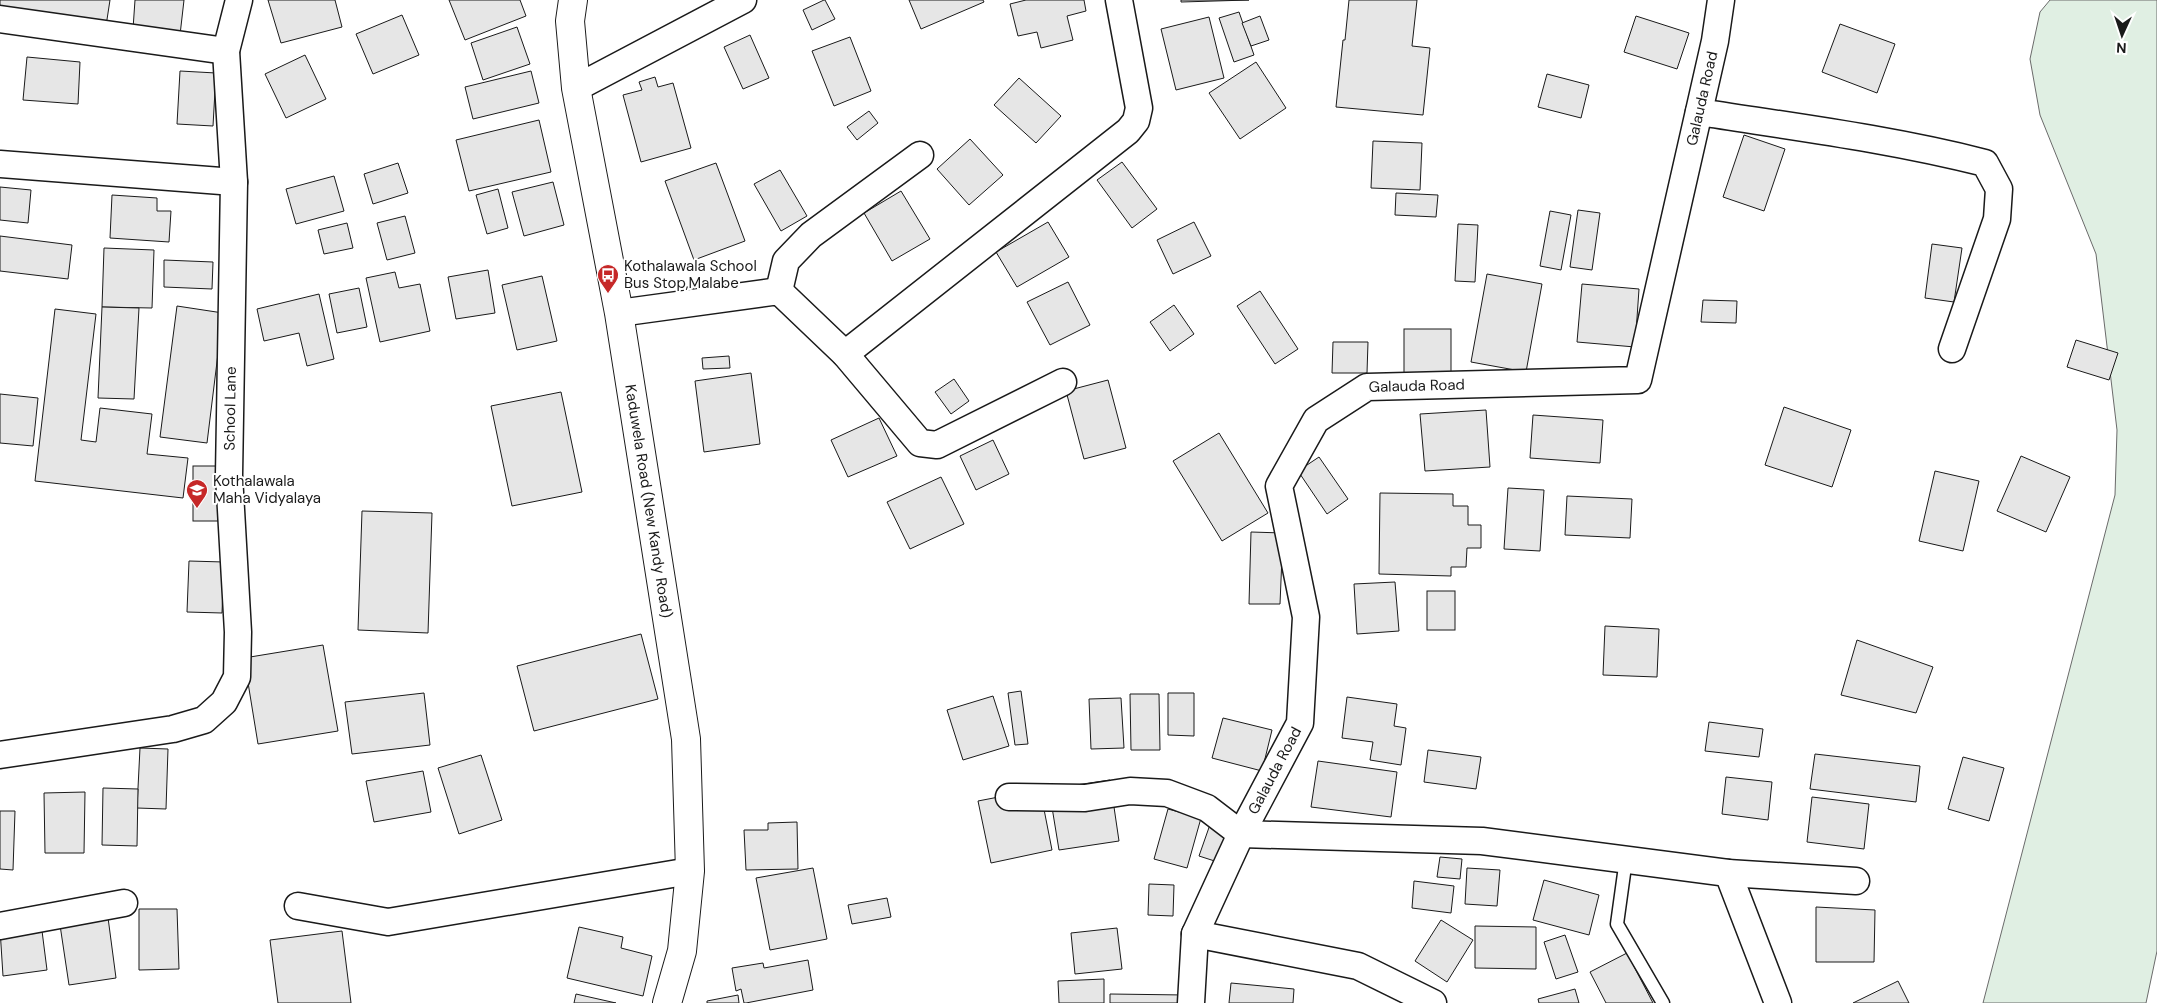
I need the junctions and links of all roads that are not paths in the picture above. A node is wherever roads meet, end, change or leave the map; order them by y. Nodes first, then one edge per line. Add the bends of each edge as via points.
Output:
1 (572, 0) edge
2 (743, 0) edge
3 (1119, 0) edge
4 (1721, 0) edge
5 (236, 1) edge
6 (0, 20) edge
7 (226, 52) junction
8 (576, 88) junction
9 (1699, 112) junction
10 (920, 155) dead end
11 (0, 164) edge
12 (234, 182) junction
13 (779, 291) junction
14 (619, 313) junction
15 (1952, 348) dead end
16 (845, 354) junction
17 (1063, 382) dead end
18 (0, 755) edge
19 (1009, 797) dead end
20 (1241, 834) junction
21 (1626, 859) junction
22 (690, 871) junction
23 (1728, 872) junction
24 (1856, 881) dead end
25 (124, 903) dead end
26 (298, 906) dead end
27 (0, 926) edge
28 (1195, 934) junction
29 (667, 1003) edge
30 (1191, 1003) edge
31 (1433, 1003) edge
32 (1663, 1003) edge
33 (1778, 1003) edge

1 - 8 main road, Kaduwela Road (New Kandy Road) via 570,20
2 - 8 street
3 - 16 street via 1139,108 1136,121
4 - 9 street, Galauda Road
5 - 7 street, School Lane
6 - 7 street
7 - 12 street, School Lane
8 - 14 main road, Kaduwela Road (New Kandy Road)
9 - 15 street via 1851,136 1984,163 1999,189 1997,219
9 - 20 street, Galauda Road via 1638,380 1367,387 1316,420 1279,486 1306,617 1300,723
10 - 13 street via 811,234 786,261
11 - 12 street
12 - 18 street, School Lane via 229,475 238,632 237,677 224,702 204,720 173,729
13 - 14 street
13 - 16 street
14 - 22 main road, Kaduwela Road (New Kandy Road) via 686,739
16 - 17 street via 920,443 937,445
19 - 20 street via 1086,798 1130,791 1167,793 1208,808
20 - 21 street via 1482,841
20 - 28 street, Galauda Road
21 - 23 street
21 - 32 lane via 1617,924
22 - 26 street via 388,922
22 - 29 main road, Kaduwela Road (New Kandy Road) via 682,951
23 - 24 street
23 - 33 street
25 - 27 street
28 - 30 street, Galauda Road
28 - 31 street via 1358,966

